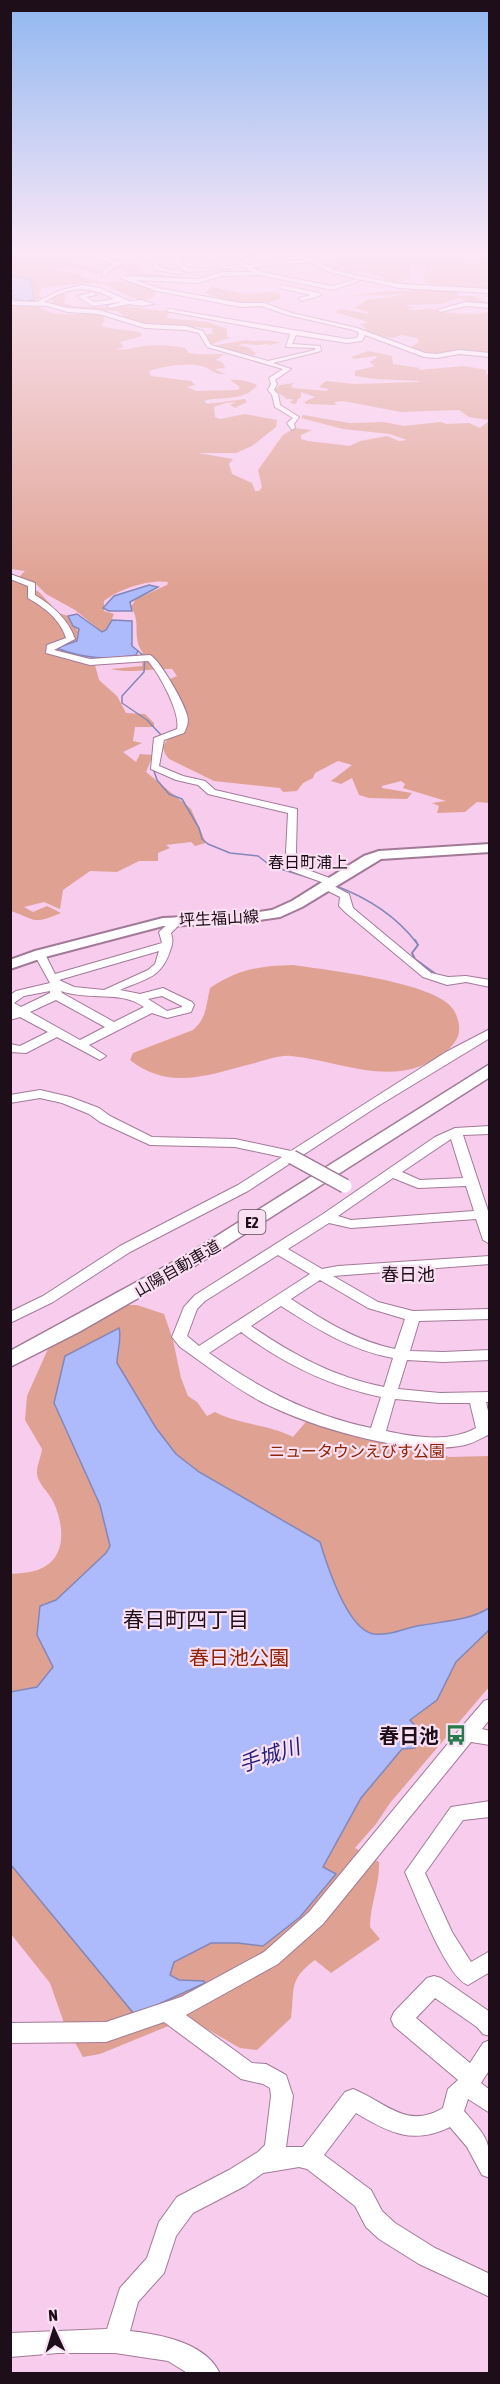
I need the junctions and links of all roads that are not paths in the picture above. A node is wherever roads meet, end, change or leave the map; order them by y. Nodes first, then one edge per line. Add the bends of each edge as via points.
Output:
1 (280, 366) edge
2 (292, 428) dead end
3 (10, 576) edge
4 (489, 848) edge
5 (328, 884) junction
6 (178, 920) junction
7 (167, 945) junction
8 (40, 954) junction
9 (10, 965) edge
10 (489, 984) edge
11 (56, 986) junction
12 (108, 994) junction
13 (136, 999) junction
14 (10, 1001) edge
15 (152, 1008) junction
16 (14, 1012) edge
17 (114, 1027) junction
18 (57, 1032) junction
19 (489, 1033) edge
20 (81, 1044) junction
21 (10, 1048) edge
22 (100, 1056) dead end
23 (486, 1065) edge
24 (10, 1100) edge
25 (489, 1130) edge
26 (455, 1132) junction
27 (292, 1157) junction
28 (393, 1173) junction
29 (470, 1182) junction
30 (359, 1194) junction
31 (481, 1215) junction
32 (328, 1217) junction
33 (489, 1240) edge
34 (278, 1249) junction
35 (489, 1260) edge
36 (320, 1274) junction
37 (282, 1300) junction
38 (489, 1314) edge
39 (413, 1316) junction
40 (10, 1318) edge
41 (242, 1326) junction
42 (10, 1347) edge
43 (199, 1353) junction
44 (402, 1354) junction
45 (489, 1355) edge
46 (10, 1360) edge
47 (389, 1394) junction
48 (483, 1398) edge
49 (377, 1434) junction
50 (489, 1706) edge
51 (466, 1734) junction
52 (489, 1738) edge
53 (489, 1809) edge
54 (489, 1960) edge
55 (166, 2012) junction
56 (489, 2027) edge
57 (10, 2033) edge
58 (489, 2050) edge
59 (469, 2082) junction
60 (489, 2103) edge
61 (453, 2114) junction
62 (308, 2158) junction
63 (265, 2161) junction
64 (489, 2167) edge
65 (489, 2286) edge
66 (115, 2341) junction
67 (10, 2345) edge
68 (208, 2373) edge

1 - 2 street via 288,369 271,379 271,390 277,406 296,417 290,423
3 - 5 street via 32,585 31,596 53,612 69,632 70,639 49,651 90,662 146,658 154,663 179,702 183,725 181,731 163,737 154,767 201,783 212,792 293,811 291,852 295,869
4 - 5 main road, 坪生福山線 via 379,855
5 - 6 main road, 坪生福山線 via 275,914
5 - 10 street via 342,894 349,910 427,975 447,981 466,979
6 - 7 street via 165,932
6 - 8 main road, 坪生福山線
7 - 11 street
7 - 12 street via 160,965 152,972
8 - 9 main road, 坪生福山線
8 - 11 street
11 - 12 street
11 - 14 street via 20,993
11 - 16 street
11 - 17 street
12 - 13 street via 127,993
13 - 15 street
13 - 15 street via 163,992 188,1005 175,1016
15 - 17 street
16 - 18 street
17 - 20 street
18 - 20 street
18 - 21 street via 22,1050
19 - 27 street via 372,1103
20 - 22 street
23 - 42 highway, 山陽自動車道 / E2 via 217,1231
23 - 46 highway, 山陽自動車道 / E2 via 228,1238
24 - 27 street via 40,1094 66,1100 150,1141 235,1143
25 - 26 street
26 - 28 street
26 - 29 street
27 - 30 street, bridge
27 - 40 street
28 - 29 street via 418,1185
28 - 30 street
29 - 31 street
30 - 32 street
31 - 32 street via 351,1224
31 - 33 street
32 - 34 street
34 - 36 street
34 - 43 street via 191,1307 179,1337
35 - 36 street
36 - 37 street
36 - 39 street via 373,1305
37 - 41 street
37 - 44 street via 330,1331 366,1347
38 - 39 street
39 - 44 street
41 - 43 street
41 - 47 street via 295,1362 336,1380
43 - 49 street via 265,1397 328,1422
44 - 45 street via 445,1358
44 - 47 street
47 - 48 street
47 - 49 street
48 - 49 street via 484,1430 464,1440 420,1440
50 - 51 street
51 - 52 street
51 - 55 street via 316,1918 271,1958 187,2005
53 - 54 street via 458,1813 415,1872 444,1938 468,1976
55 - 57 street via 106,2032
55 - 63 street via 248,2072 267,2074 279,2082 282,2096 275,2148
56 - 59 street via 484,2019 434,1985 401,2019
58 - 59 street
59 - 60 street
59 - 61 street via 456,2096
61 - 62 street via 432,2124 409,2126 386,2119 353,2099
61 - 64 street via 475,2140
62 - 63 street
62 - 65 street via 363,2198 374,2219 387,2231 427,2256
63 - 66 street via 191,2200 178,2213 166,2230 156,2265 128,2296
66 - 67 street
66 - 68 street via 168,2350 190,2358

